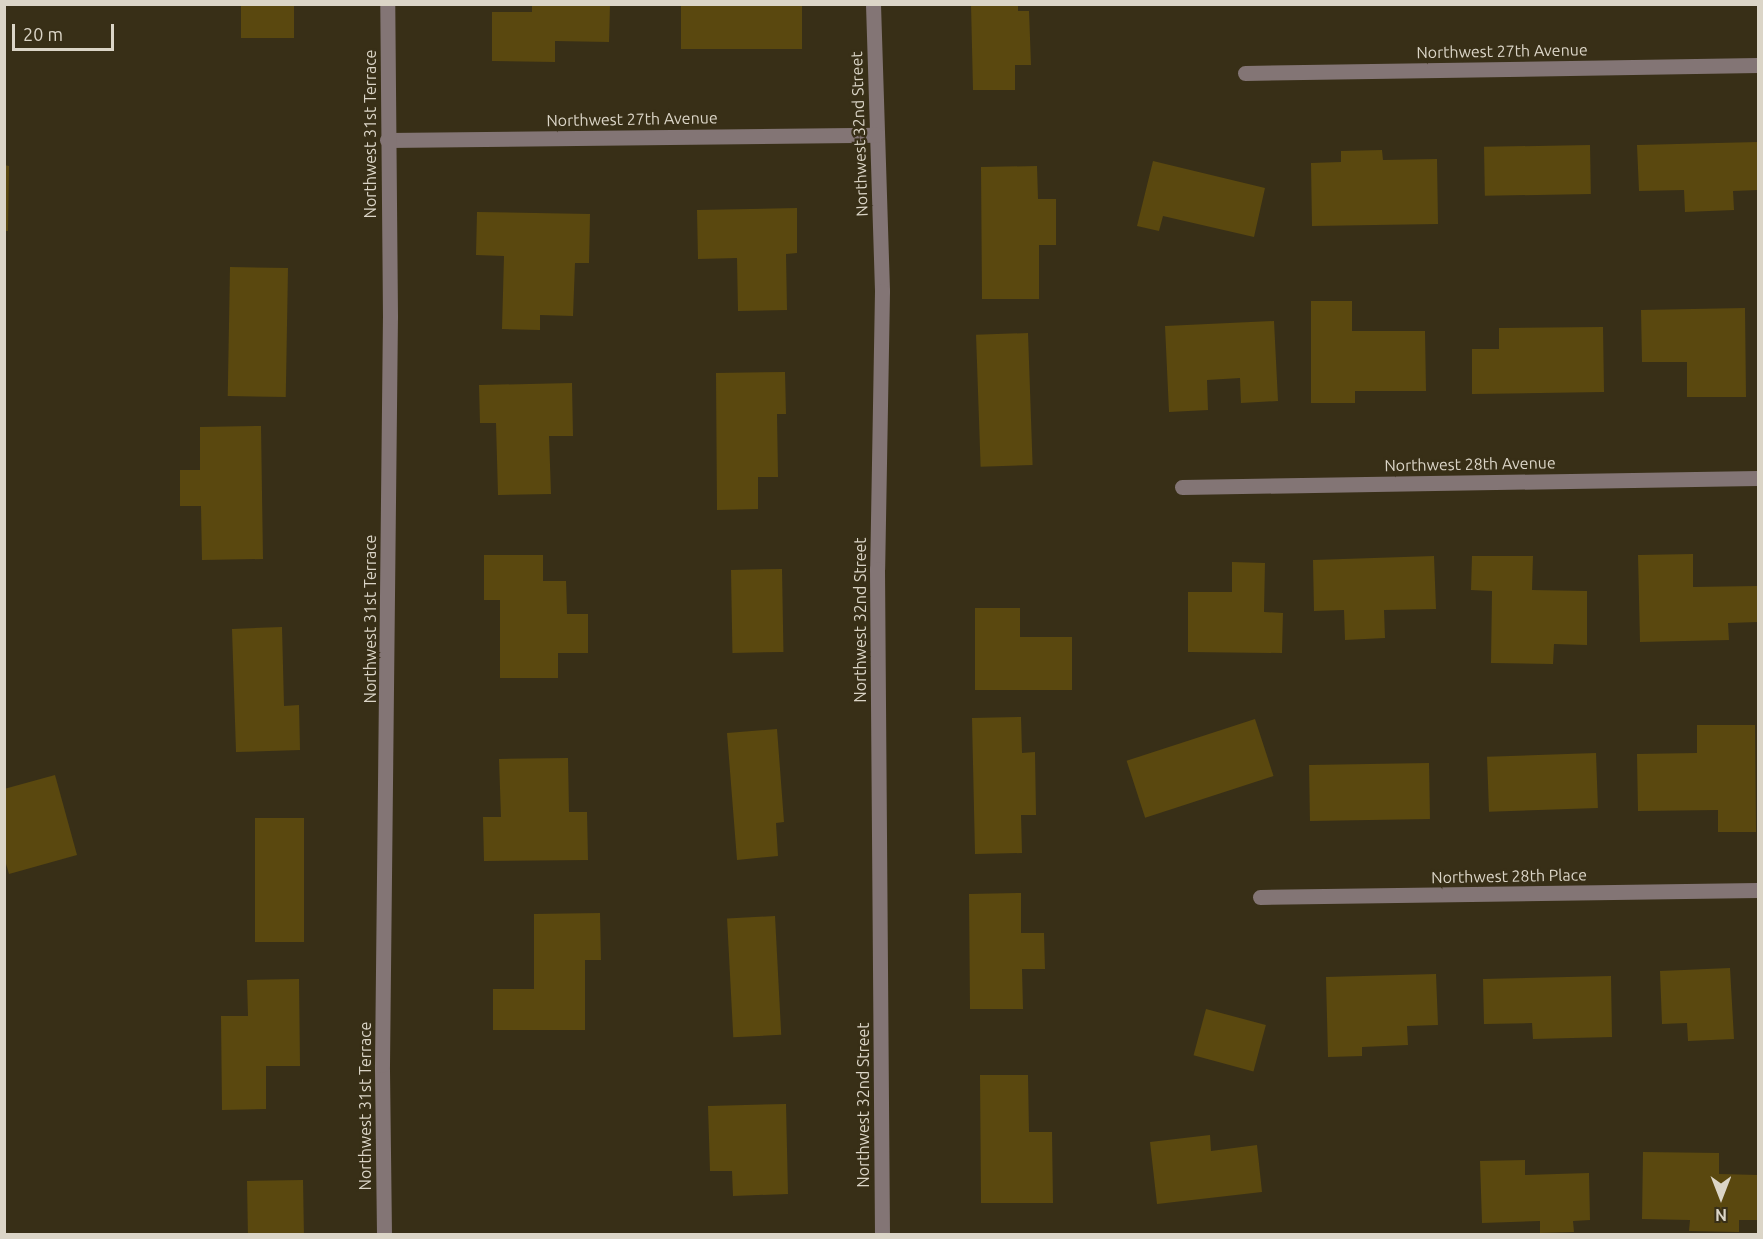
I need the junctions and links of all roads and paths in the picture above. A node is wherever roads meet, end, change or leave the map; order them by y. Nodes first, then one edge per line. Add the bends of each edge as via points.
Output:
1 (387, 4) edge
2 (873, 4) edge
3 (1758, 65) edge
4 (1245, 73) dead end
5 (877, 135) junction
6 (387, 140) junction
7 (1758, 477) edge
8 (1182, 487) dead end
9 (1758, 890) edge
10 (1260, 897) dead end
11 (384, 1234) edge
12 (882, 1234) edge

1 - 6 street, Northwest 31st Terrace
2 - 5 street, Northwest 32nd Street
3 - 4 street, Northwest 27th Avenue
5 - 6 street, Northwest 27th Avenue
5 - 12 street, Northwest 32nd Street via 882,291 877,569
6 - 11 street, Northwest 31st Terrace via 387,782 381,1065
7 - 8 street, Northwest 28th Avenue
9 - 10 street, Northwest 28th Place

